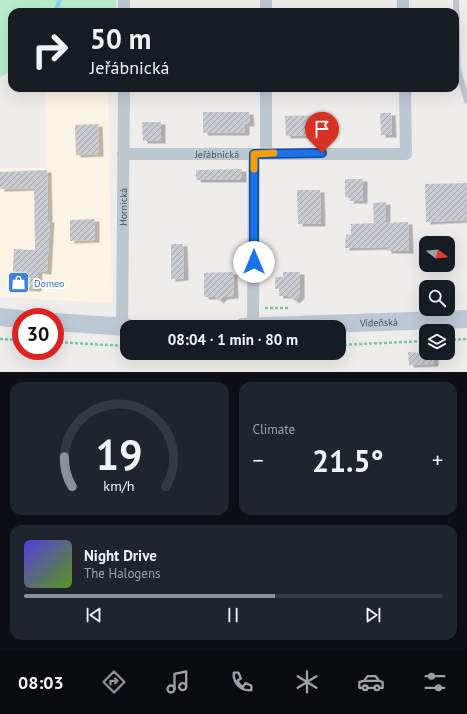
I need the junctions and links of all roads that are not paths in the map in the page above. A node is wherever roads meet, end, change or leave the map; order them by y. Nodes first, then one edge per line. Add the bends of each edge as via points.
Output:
1 (459, 73) edge
2 (124, 92) edge
3 (266, 92) edge
4 (405, 92) edge
5 (467, 101) edge
6 (124, 154) junction
7 (260, 154) junction
8 (0, 317) edge
9 (12, 318) edge
10 (467, 319) edge
11 (125, 320) edge
12 (253, 320) edge
13 (64, 323) edge
14 (346, 324) edge
15 (120, 327) edge

1 - 5 lane
2 - 6 street, Hornická
3 - 7 street
4 - 7 street, Jeřábnická via 406,154
6 - 7 street, Jeřábnická
6 - 11 street, Hornická
7 - 12 street
8 - 9 main road
10 - 14 main road, Vídeňská
13 - 15 main road

